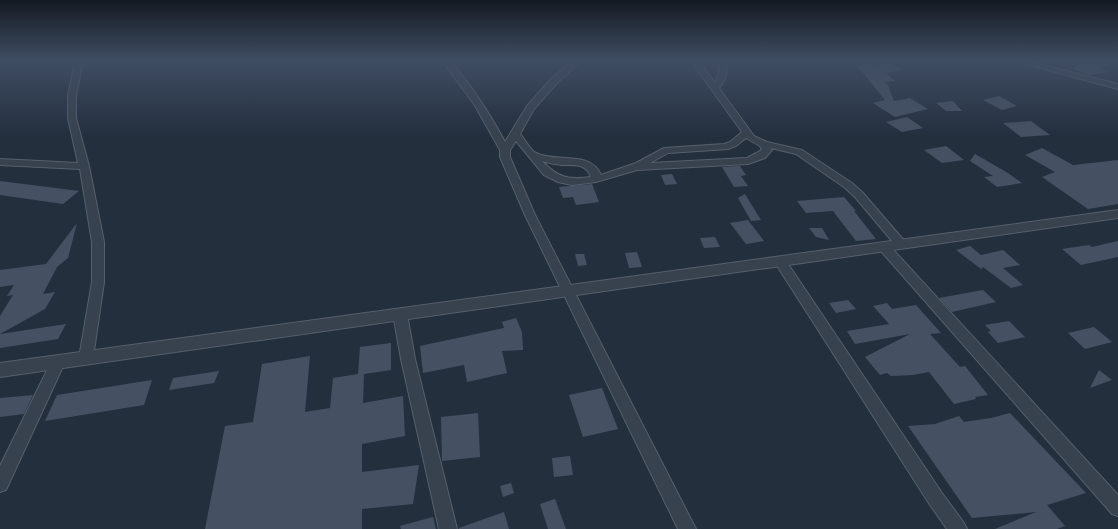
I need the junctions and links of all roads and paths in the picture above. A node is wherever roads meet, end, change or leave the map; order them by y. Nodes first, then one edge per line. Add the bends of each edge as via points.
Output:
1 (74, 86) edge
2 (465, 86) edge
3 (549, 86) edge
4 (715, 88) edge
5 (747, 132) junction
6 (515, 134) junction
7 (764, 144) junction
8 (505, 150) junction
9 (533, 155) junction
10 (0, 162) edge
11 (84, 166) junction
12 (633, 168) junction
13 (597, 178) junction
14 (1118, 214) edge
15 (901, 244) junction
16 (884, 247) junction
17 (780, 261) junction
18 (568, 291) junction
19 (400, 314) junction
20 (86, 358) junction
21 (58, 362) junction
22 (0, 370) edge
23 (0, 484) edge
24 (1118, 508) edge
25 (448, 529) edge
26 (687, 529) edge
27 (958, 529) edge

1 - 11 street via 72,118
2 - 8 street via 484,112
3 - 6 street via 530,108
4 - 5 street
5 - 7 street via 751,138
5 - 12 street via 733,144 725,147 666,150
6 - 8 street
6 - 9 street
7 - 12 street via 766,153 748,161
7 - 15 street via 799,152 848,185 860,195
8 - 18 street via 509,170
9 - 13 street via 552,161 584,162 595,171
9 - 13 street via 550,175 558,180 570,182
10 - 11 street
11 - 20 street via 98,242 98,282
12 - 13 street
14 - 15 street
15 - 16 street
16 - 17 street
16 - 24 street
17 - 18 street
17 - 27 street
18 - 19 street
18 - 26 street
19 - 20 street
19 - 25 street via 408,360
20 - 21 street
21 - 22 street
21 - 23 street

